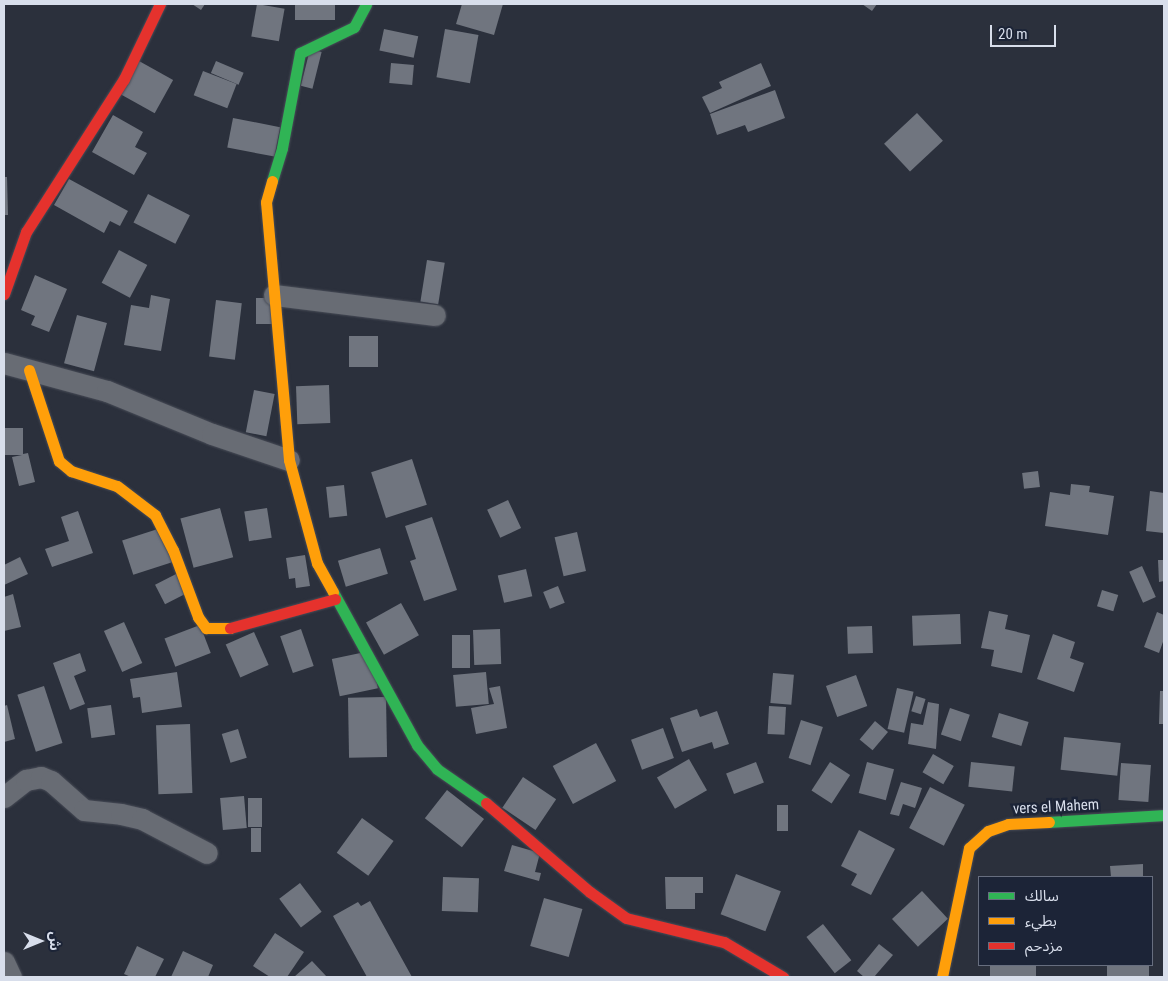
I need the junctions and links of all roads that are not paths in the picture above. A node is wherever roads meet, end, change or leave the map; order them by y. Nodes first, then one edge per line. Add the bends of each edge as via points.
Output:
1 (160, 4) edge
2 (366, 4) edge
3 (4, 294) edge
4 (274, 295) junction
5 (435, 315) dead end
6 (4, 363) edge
7 (29, 370) junction
8 (289, 460) junction
9 (335, 599) junction
10 (4, 797) edge
11 (1164, 815) edge
12 (207, 853) dead end
13 (4, 962) edge
14 (11, 977) edge
15 (783, 977) edge
16 (942, 977) edge

1 - 3 street via 124,79 26,232
2 - 4 street via 354,27 305,48 298,60 282,148 266,202
4 - 5 street
4 - 8 street
6 - 7 street
7 - 8 street via 107,391 212,434
7 - 9 street via 59,460 71,471 117,486 155,515 173,550 198,617 206,628 220,630 248,625
8 - 9 street via 317,564
9 - 15 street via 418,745 437,769 481,799 590,892 626,918 724,942
10 - 12 street via 26,780 41,777 51,781 84,810 142,820
11 - 16 street, vers el Mahem via 1008,824 988,831 969,848
13 - 14 street

